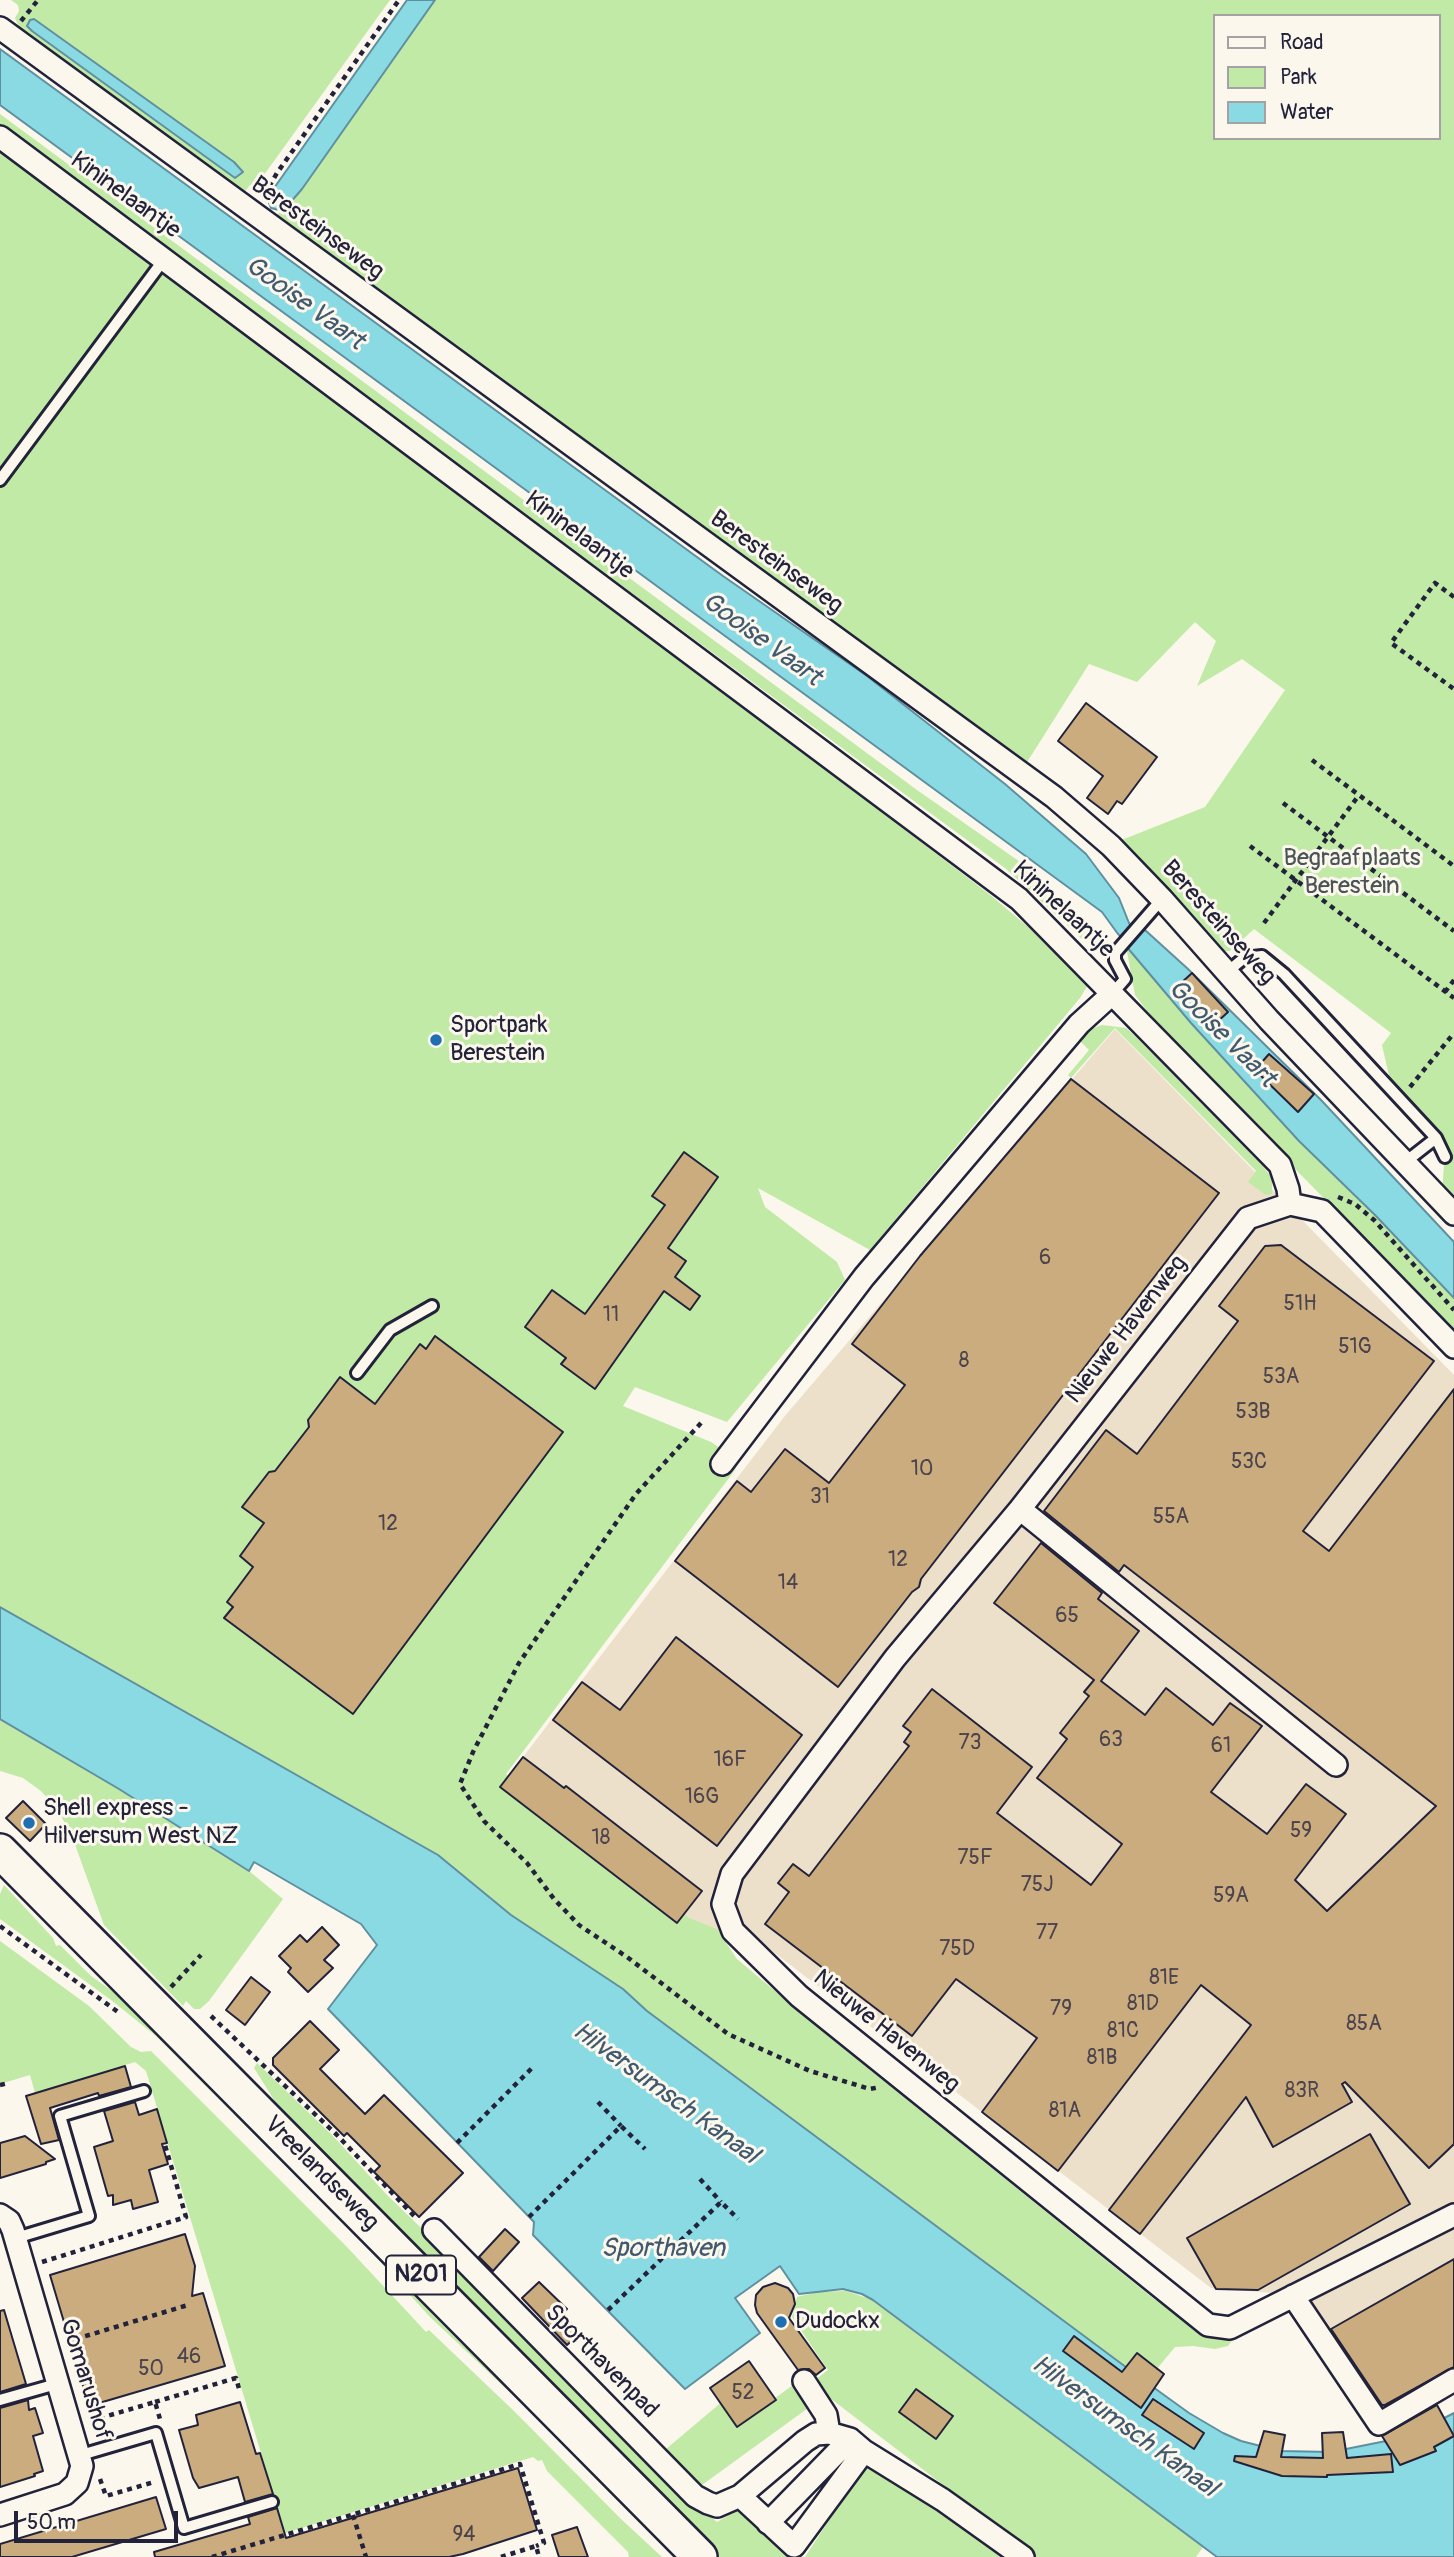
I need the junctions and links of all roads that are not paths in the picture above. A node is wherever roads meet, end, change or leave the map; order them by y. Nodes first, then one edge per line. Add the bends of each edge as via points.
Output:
1 (0, 28) edge
2 (0, 137) edge
3 (165, 258) junction
4 (0, 480) edge
5 (1162, 899) junction
6 (1226, 973) junction
7 (1112, 994) junction
8 (1436, 1138) junction
9 (1445, 1157) dead end
10 (1405, 1164) junction
11 (1290, 1204) junction
12 (1454, 1214) edge
13 (432, 1306) dead end
14 (1454, 1347) edge
15 (357, 1373) dead end
16 (722, 1464) dead end
17 (1020, 1509) junction
18 (1336, 1765) dead end
19 (0, 1851) edge
20 (144, 2091) dead end
21 (0, 2215) edge
22 (1454, 2215) edge
23 (434, 2230) road end
24 (16, 2238) junction
25 (1293, 2296) junction
26 (804, 2381) dead end
27 (1454, 2381) edge
28 (60, 2384) junction
29 (0, 2400) edge
30 (829, 2433) junction
31 (857, 2445) junction
32 (81, 2455) junction
33 (740, 2496) junction
34 (272, 2502) dead end
35 (0, 2515) edge
36 (768, 2523) junction
37 (700, 2557) edge
38 (1023, 2557) edge

1 - 5 street, Beresteinseweg via 1054,797 1111,846
2 - 3 street, Kininelaantje
3 - 4 lane
3 - 7 street, Kininelaantje via 1019,899
5 - 6 street, Beresteinseweg
5 - 7 lane, Kininelaantje via 1117,949 1115,960 1125,979
6 - 8 lane via 1244,958 1262,956
6 - 10 street, Beresteinseweg
7 - 11 street via 1280,1165
7 - 16 street, Kininelaantje via 1079,1024 864,1277
8 - 9 lane
8 - 10 lane
10 - 12 street, Beresteinseweg
11 - 14 street via 1322,1211
11 - 17 street, Nieuwe Havenweg via 1248,1218
13 - 15 lane via 390,1330
17 - 18 street
17 - 25 street, Nieuwe Havenweg via 895,1658 748,1852 732,1874 723,1904 733,1931 799,1996 1208,2325 1230,2328
19 - 37 main road, Vreelandseweg / N201
20 - 24 lane via 60,2116 89,2216
21 - 24 street, Gomarushof
22 - 25 street, Nieuwe Havenweg
23 - 33 street, Sporthavenpad via 695,2496 717,2506
24 - 28 street, Gomarushof
25 - 27 street via 1379,2424
26 - 30 street via 827,2415
28 - 29 lane
28 - 32 street, Gomarushof
30 - 31 street
30 - 33 street, Sporthavenpad via 806,2441
31 - 36 street
31 - 36 street via 794,2546
31 - 38 street
32 - 34 lane via 156,2433 184,2528
32 - 35 street, Gomarushof via 80,2477 70,2491
33 - 36 street

